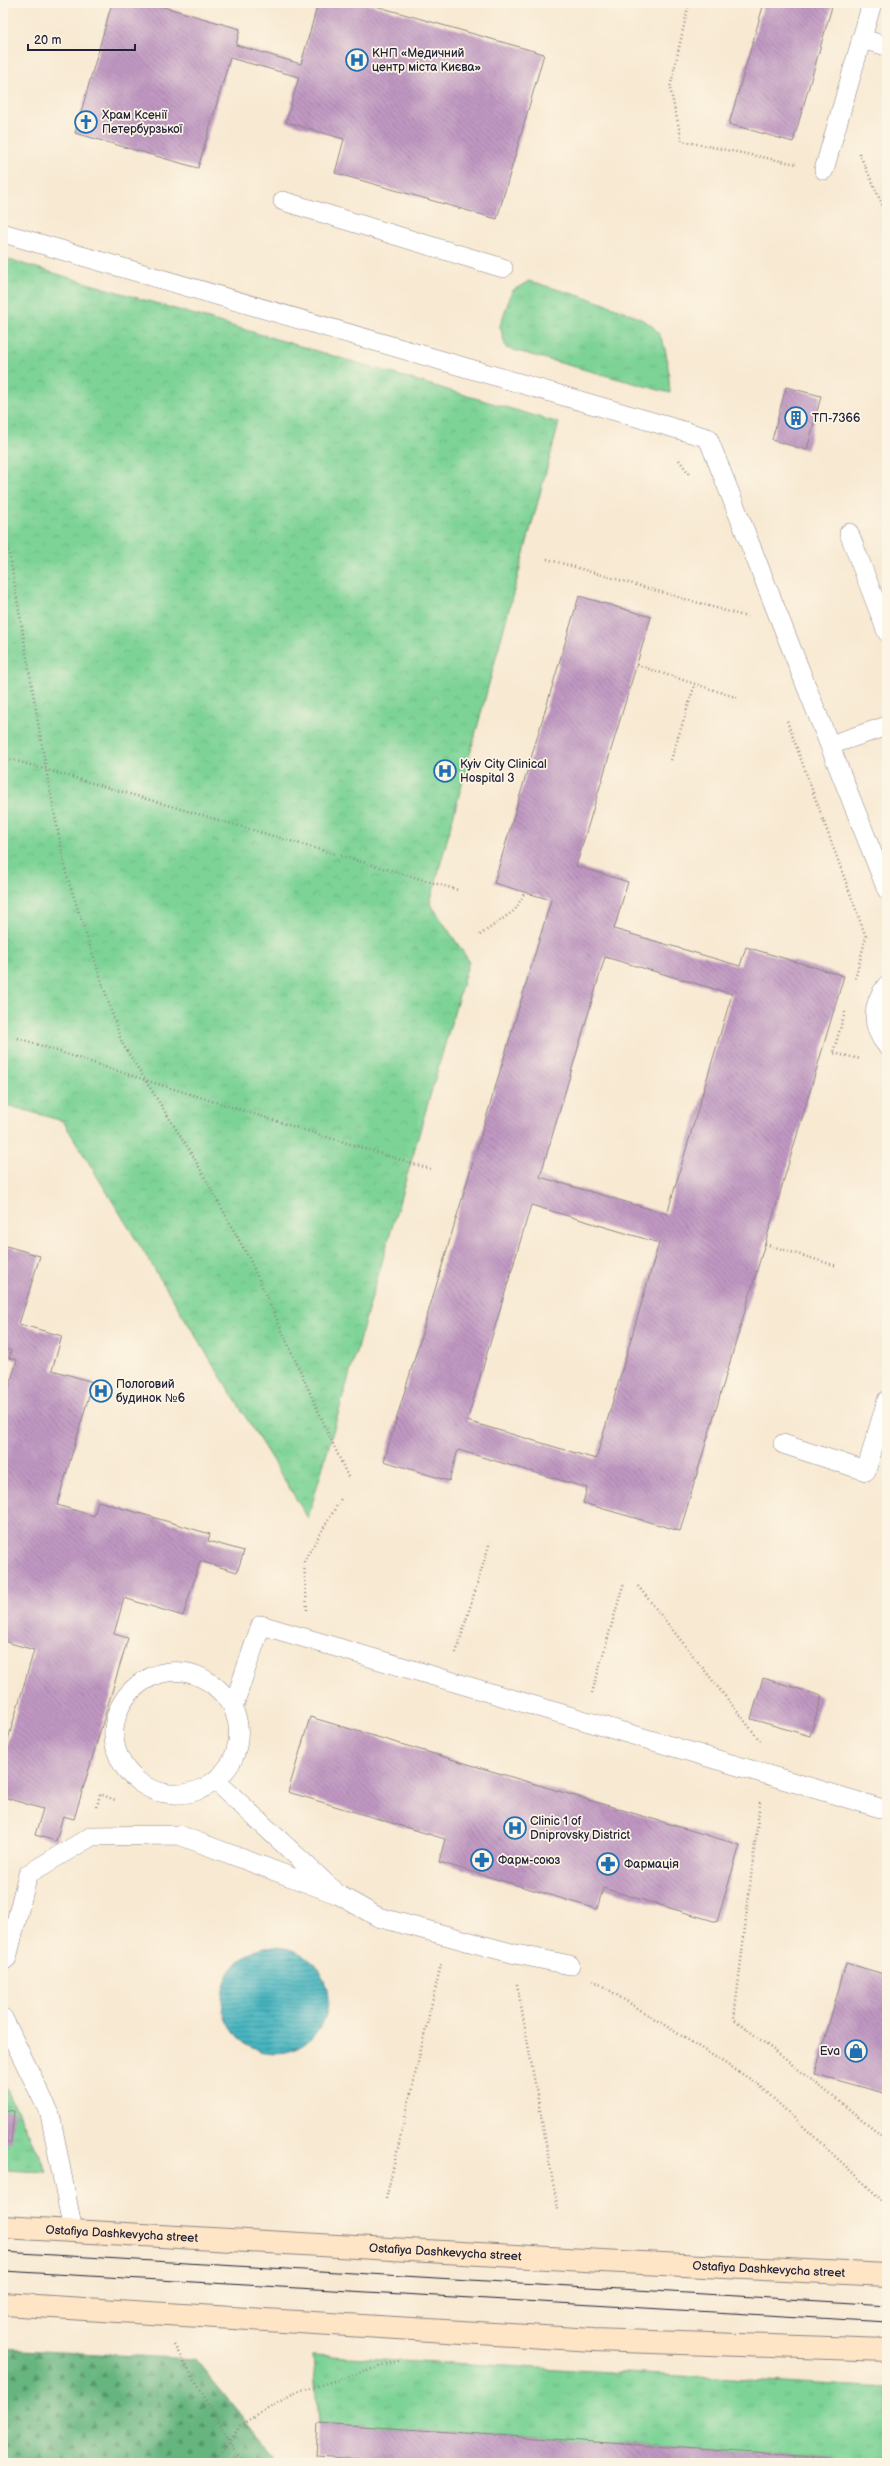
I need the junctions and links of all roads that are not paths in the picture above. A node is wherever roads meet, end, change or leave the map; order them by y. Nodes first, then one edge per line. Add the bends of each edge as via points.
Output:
1 (872, 3) edge
2 (861, 39) junction
3 (887, 46) edge
4 (824, 170) road end
5 (283, 201) dead end
6 (3, 233) edge
7 (503, 268) dead end
8 (849, 533) dead end
9 (887, 632) edge
10 (887, 726) edge
11 (830, 745) junction
12 (887, 890) edge
13 (887, 985) edge
14 (887, 1046) edge
15 (887, 1400) edge
16 (783, 1444) dead end
17 (234, 1708) junction
18 (216, 1782) junction
19 (887, 1810) edge
20 (339, 1895) junction
21 (3, 1961) edge
22 (570, 1965) road end
23 (3, 2018) edge
24 (3, 2227) edge
25 (73, 2231) junction
26 (887, 2274) edge
27 (3, 2304) edge
28 (887, 2350) edge

1 - 2 lane
2 - 3 lane
2 - 4 lane
5 - 7 lane
6 - 11 lane via 708,438
8 - 9 lane
10 - 11 lane
11 - 12 lane
13 - 14 lane via 879,996 874,1010 878,1034
15 - 16 lane via 866,1471
17 - 18 lane via 238,1725 238,1746 228,1768
17 - 18 lane via 223,1692 206,1678 185,1671 172,1671 159,1673 142,1682 126,1697 117,1714 114,1731 119,1758 140,1784 155,1792 176,1796 192,1794
17 - 19 lane via 260,1625
18 - 20 lane
20 - 21 lane via 179,1835 92,1836 28,1874 7,1958
20 - 22 lane via 378,1917 511,1953
23 - 25 lane via 50,2114
24 - 25 street, Ostafiya Dashkevycha street
25 - 26 street, Ostafiya Dashkevycha street via 602,2261
27 - 28 street via 592,2340

